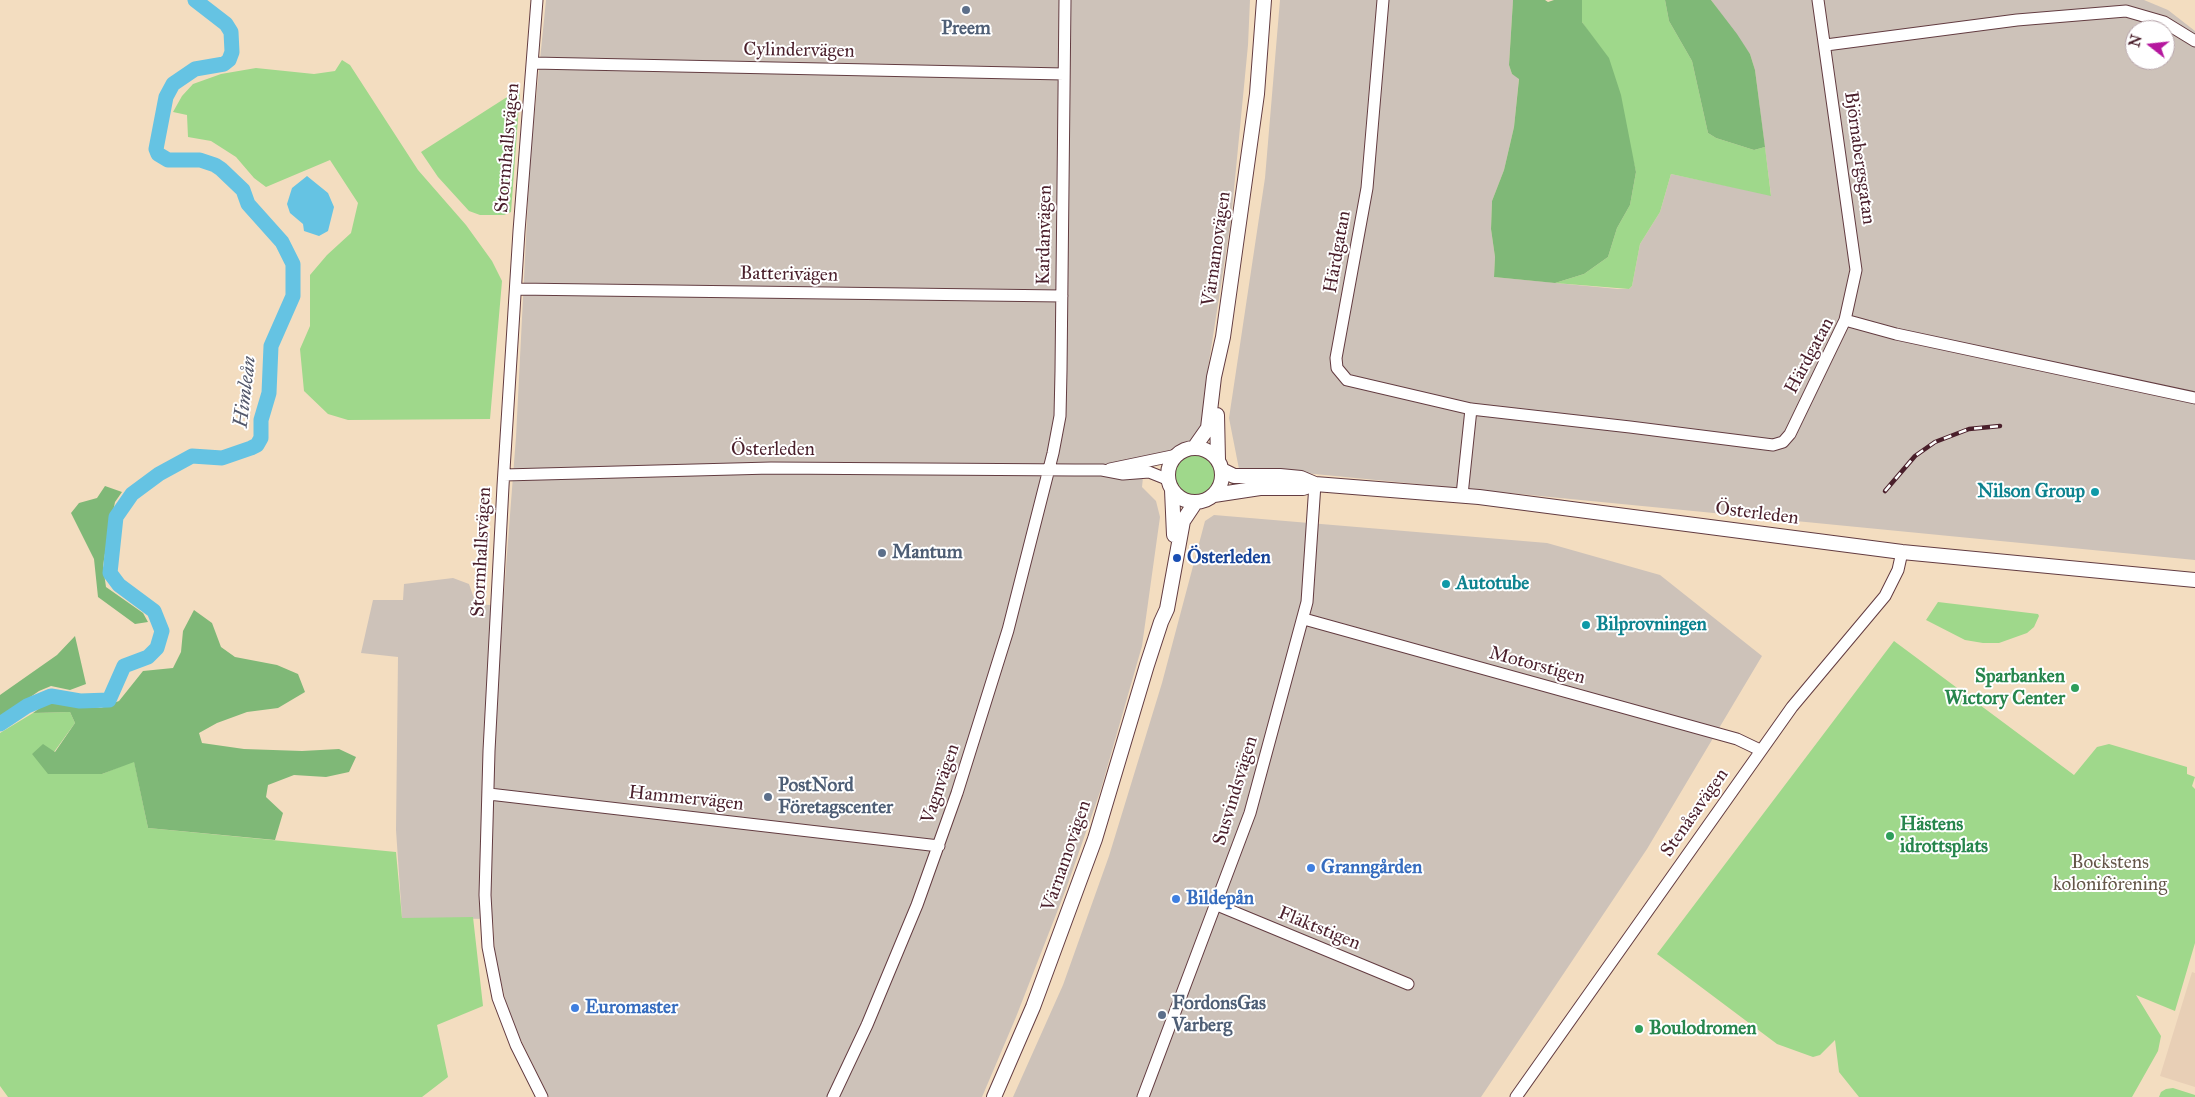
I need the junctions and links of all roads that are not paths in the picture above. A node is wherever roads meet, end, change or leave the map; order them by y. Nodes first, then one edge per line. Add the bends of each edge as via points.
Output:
1 (537, 0) edge
2 (1065, 0) edge
3 (1257, 0) edge
4 (1264, 0) edge
5 (1383, 0) edge
6 (1818, 0) edge
7 (2101, 6) edge
8 (2195, 41) edge
9 (1826, 45) junction
10 (533, 63) junction
11 (1064, 74) junction
12 (1247, 167) junction
13 (516, 289) junction
14 (1062, 296) junction
15 (1845, 320) junction
16 (1224, 337) junction
17 (2195, 398) edge
18 (1471, 409) junction
19 (1194, 448) junction
20 (1177, 455) junction
21 (1220, 465) junction
22 (1048, 470) junction
23 (1102, 470) junction
24 (504, 475) junction
25 (1315, 484) junction
26 (1170, 485) junction
27 (1214, 495) junction
28 (1462, 495) junction
29 (1195, 503) junction
30 (1902, 552) junction
31 (2195, 580) edge
32 (1304, 619) junction
33 (1161, 622) junction
34 (1760, 750) junction
35 (489, 794) junction
36 (939, 846) junction
37 (1217, 905) junction
38 (1408, 984) dead end
39 (542, 1097) edge
40 (833, 1097) edge
41 (994, 1097) edge
42 (1143, 1097) edge
43 (1516, 1097) edge

1 - 10 street, Stormhallsvägen
2 - 11 street, Kardanvägen
3 - 12 main road, Värnamovägen
4 - 12 main road, Värnamovägen via 1257,94
5 - 18 street, Härdgatan via 1367,188 1336,358 1337,368 1347,380
6 - 9 street, Björnabergsgatan
7 - 8 street via 2150,17
7 - 9 street
9 - 15 street, Björnabergsgatan via 1856,270
10 - 11 street, Cylindervägen
10 - 13 street, Stormhallsvägen
11 - 14 street, Kardanvägen
12 - 16 main road, Värnamovägen
13 - 14 street, Batterivägen
13 - 24 street, Stormhallsvägen
14 - 22 street, Kardanvägen via 1060,416
15 - 17 street, Härdgatan via 1896,334
15 - 18 street, Härdgatan via 1790,434 1779,444 1760,445
16 - 19 main road, Värnamovägen via 1214,377 1208,428
16 - 21 main road, Värnamovägen via 1217,417
18 - 28 street
19 - 20 main road
19 - 21 main road via 1207,451
20 - 23 street, Österleden
20 - 26 main road, Värnamovägen via 1170,467
21 - 25 main road, Österleden via 1234,476 1301,478
21 - 27 main road, Värnamovägen via 1221,484
22 - 23 street, Österleden
22 - 24 street, Österleden via 771,468
22 - 36 street, Vagnvägen via 1008,630
23 - 26 street, Österleden via 1122,474 1148,472
24 - 35 street, Stormhallsvägen
25 - 27 main road, Österleden via 1303,488 1260,488
25 - 28 main road, Österleden
25 - 32 street, Susvindsvägen
26 - 29 main road via 1182,499
26 - 33 main road, Värnamovägen via 1174,508 1172,552
27 - 29 main road
28 - 30 main road, Österleden
29 - 33 main road, Värnamovägen via 1183,521 1167,609
30 - 31 main road, Österleden
30 - 34 street, Stenåsavägen via 1898,570 1885,596
32 - 34 street, Motorstigen via 1736,739
32 - 37 street, Susvindsvägen via 1250,813
33 - 41 main road, Värnamovägen via 1095,840 1033,1007
34 - 43 street, Stenåsavägen
35 - 36 street, Hammervägen
35 - 39 street, Stormhallsvägen via 485,895 489,956 502,1011
36 - 40 street, Vagnvägen via 867,1024
37 - 38 street, Fläktstigen
37 - 42 street, Susvindsvägen

